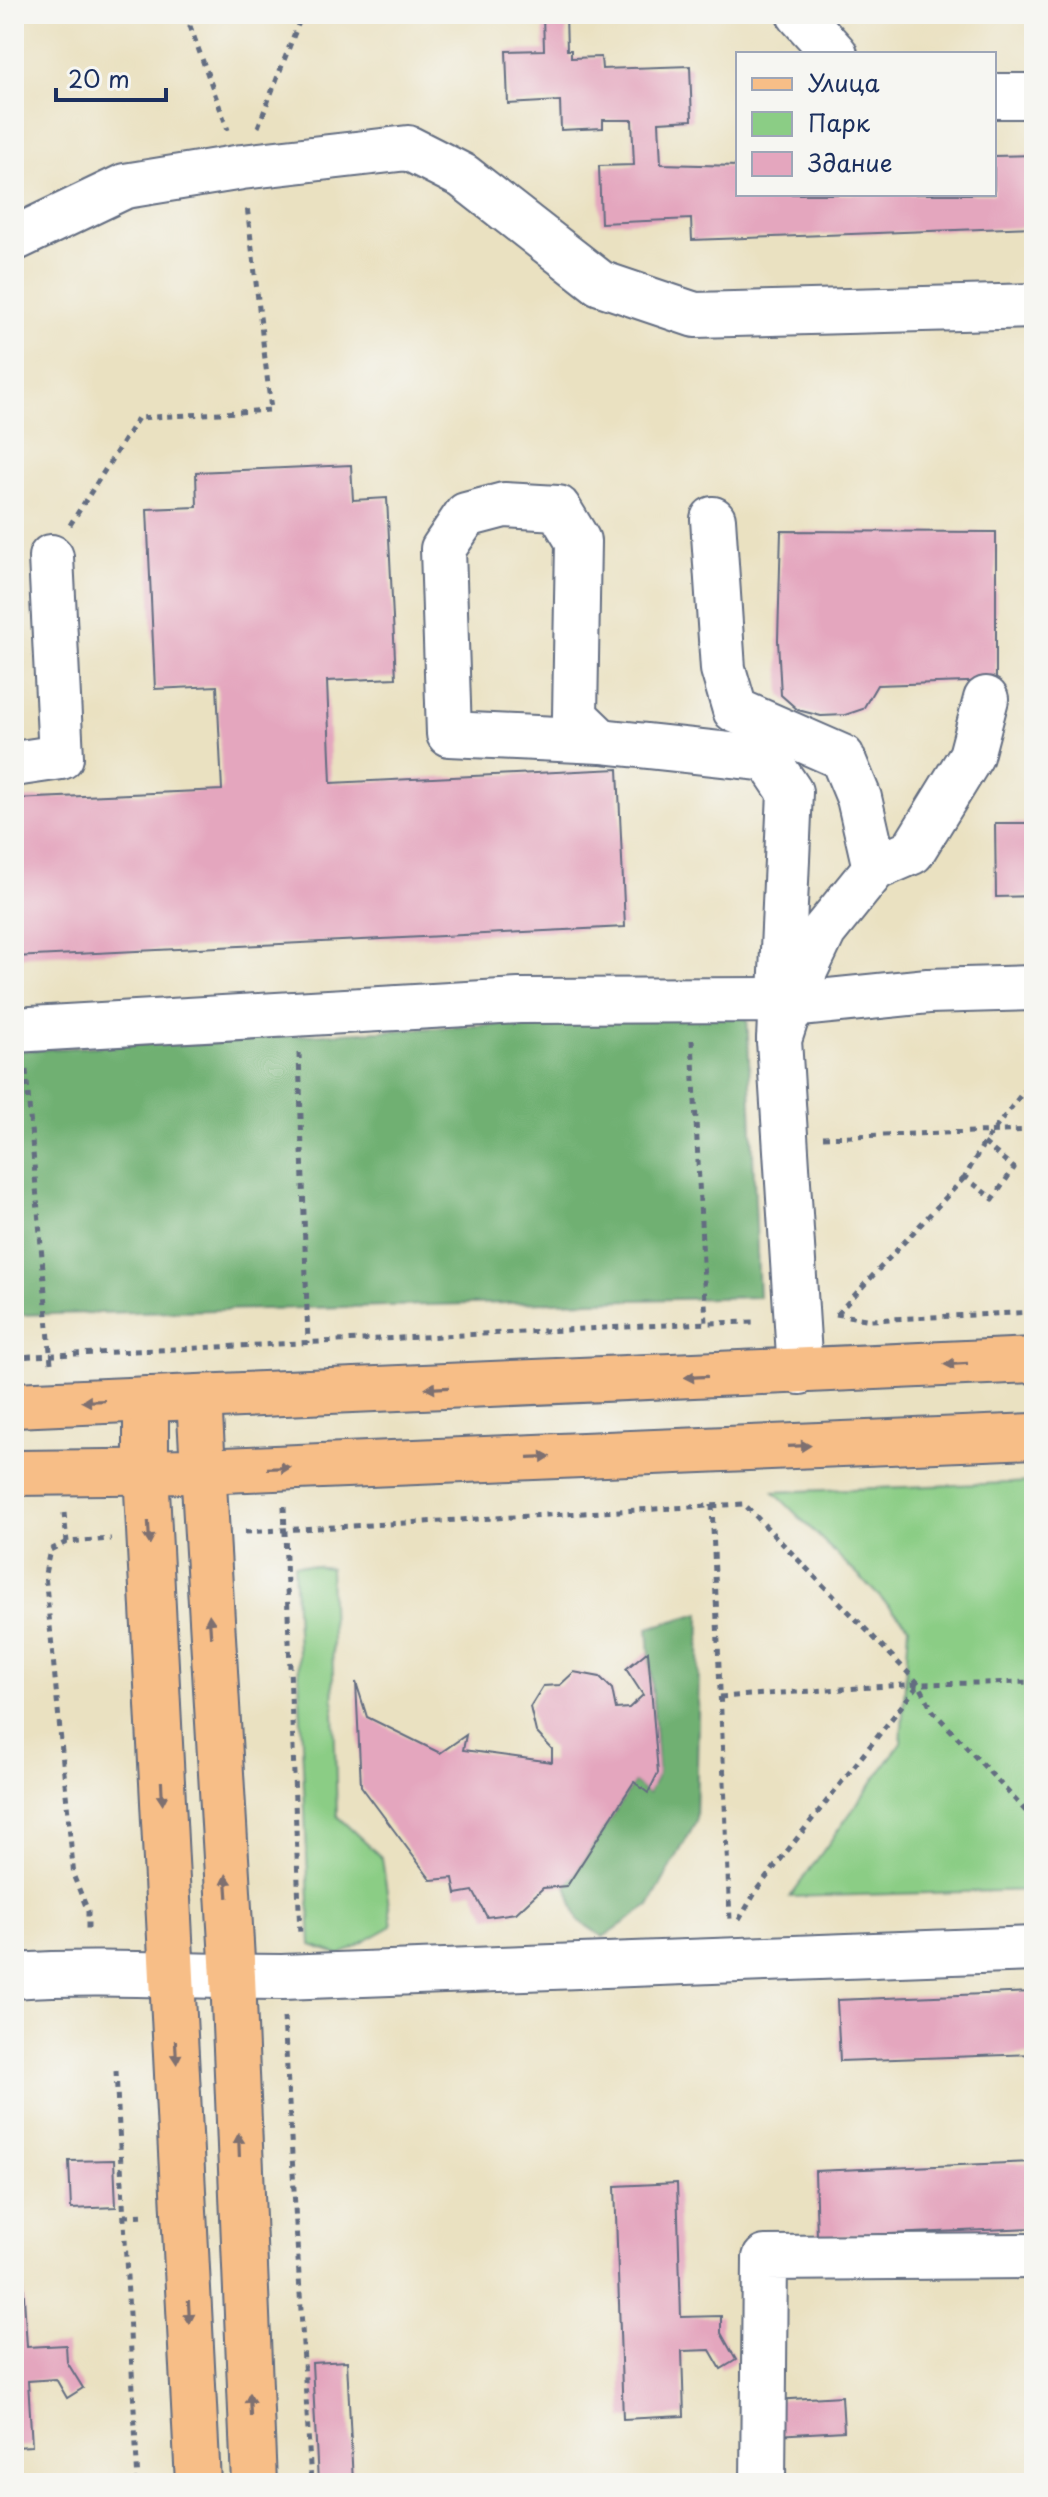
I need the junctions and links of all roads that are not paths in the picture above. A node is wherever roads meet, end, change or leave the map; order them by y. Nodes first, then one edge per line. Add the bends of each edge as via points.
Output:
1 (799, 14) edge
2 (833, 52) edge
3 (996, 96) edge
4 (1034, 96) edge
5 (14, 239) edge
6 (1034, 306) edge
7 (713, 519) dead end
8 (51, 557) road end
9 (986, 699) dead end
10 (601, 741) junction
11 (14, 764) edge
12 (875, 868) junction
13 (1034, 988) edge
14 (783, 1015) junction
15 (14, 1030) edge
16 (1034, 1360) edge
17 (800, 1372) junction
18 (146, 1399) junction
19 (199, 1399) junction
20 (14, 1405) edge
21 (1034, 1436) edge
22 (146, 1471) junction
23 (201, 1471) junction
24 (14, 1473) edge
25 (1034, 1949) edge
26 (14, 1976) edge
27 (172, 1977) junction
28 (233, 1977) junction
29 (1034, 2256) edge
30 (198, 2483) edge
31 (254, 2483) edge
32 (763, 2483) edge

1 - 2 street
3 - 4 street
5 - 6 street via 125,186 408,148 463,176 600,283 695,315
7 - 12 street via 723,669 735,710 842,757 859,798
8 - 11 street via 61,757
9 - 12 street via 971,756 912,852
10 - 10 street via 449,734 443,549 466,515 504,505 558,508 578,541 575,716
10 - 14 street via 768,759 790,792
12 - 14 street via 824,931
13 - 14 street via 928,991
14 - 15 street via 690,1000 519,1001
14 - 17 street via 821,1313
16 -> 17 main road
17 -> 19 main road
18 - 19 main road
18 -> 20 main road
18 - 22 main road
19 - 23 main road
23 -> 21 main road
22 - 23 main road
22 - 24 main road
22 -> 27 main road
28 -> 23 main road
25 - 28 street via 731,1947
26 - 27 street via 87,1971
27 - 28 street
27 -> 30 main road
31 -> 28 main road
29 - 32 street via 765,2258

